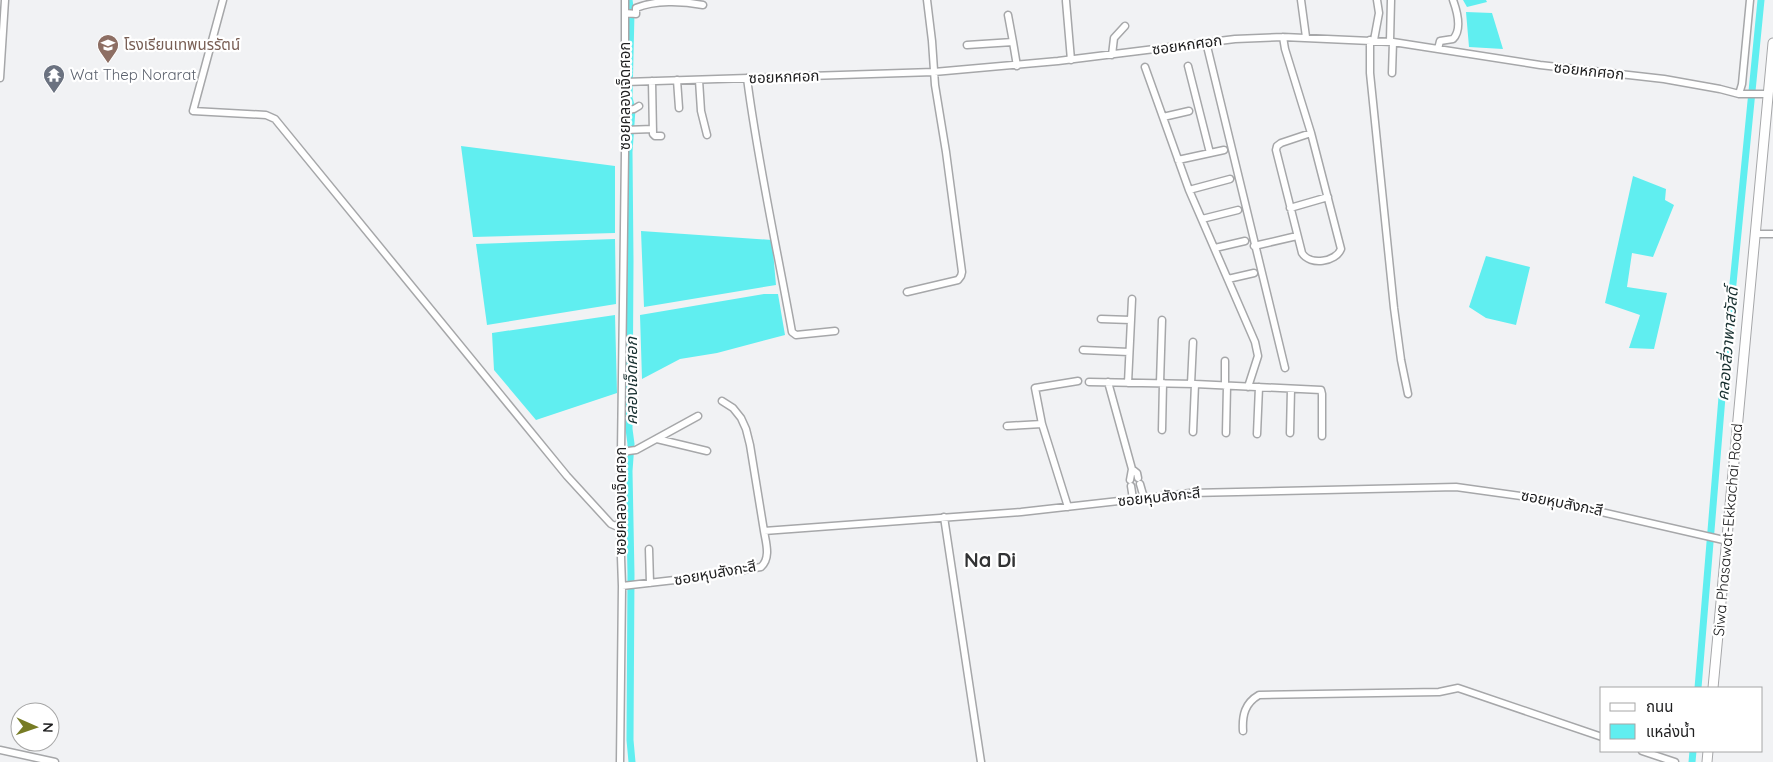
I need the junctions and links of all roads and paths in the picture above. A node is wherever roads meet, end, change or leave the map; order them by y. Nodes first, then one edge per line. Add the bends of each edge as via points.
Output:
1 (5, 0) edge
2 (223, 0) edge
3 (625, 0) edge
4 (672, 0) edge
5 (927, 0) edge
6 (1301, 0) edge
7 (1377, 0) edge
8 (1391, 0) edge
9 (1453, 0) edge
10 (1750, 0) edge
11 (1066, 1) dead end
12 (703, 4) dead end
13 (629, 13) junction
14 (1008, 15) dead end
15 (1125, 26) dead end
16 (1306, 38) junction
17 (1013, 42) junction
18 (1284, 43) junction
19 (1392, 43) junction
20 (1773, 43) edge
21 (1370, 44) junction
22 (966, 45) dead end
23 (1207, 48) junction
24 (1438, 49) junction
25 (1112, 55) junction
26 (1071, 60) junction
27 (1017, 66) junction
28 (1188, 66) dead end
29 (1145, 67) dead end
30 (1392, 73) dead end
31 (934, 75) junction
32 (0, 78) edge
33 (747, 78) junction
34 (625, 82) junction
35 (677, 86) junction
36 (699, 86) junction
37 (653, 87) junction
38 (1743, 94) junction
39 (1764, 95) junction
40 (679, 108) dead end
41 (1188, 111) dead end
42 (1163, 117) junction
43 (629, 130) junction
44 (653, 130) junction
45 (1311, 133) junction
46 (707, 135) dead end
47 (661, 136) dead end
48 (1224, 150) dead end
49 (1210, 153) junction
50 (1178, 160) junction
51 (1230, 179) dead end
52 (1190, 190) junction
53 (1328, 198) junction
54 (1290, 208) junction
55 (1238, 210) dead end
56 (1202, 219) junction
57 (1756, 234) junction
58 (1773, 234) edge
59 (1297, 236) junction
60 (1245, 241) dead end
61 (1254, 246) junction
62 (1215, 248) junction
63 (1254, 273) dead end
64 (1228, 279) junction
65 (907, 292) dead end
66 (1132, 299) dead end
67 (1101, 319) dead end
68 (1131, 320) junction
69 (1162, 320) dead end
70 (835, 331) dead end
71 (1193, 342) dead end
72 (1083, 350) dead end
73 (1129, 352) junction
74 (1225, 361) dead end
75 (1285, 368) dead end
76 (1078, 381) dead end
77 (1089, 382) dead end
78 (1108, 382) junction
79 (1128, 382) junction
80 (1162, 383) junction
81 (1193, 384) junction
82 (1226, 386) junction
83 (1248, 387) junction
84 (1259, 387) junction
85 (1291, 389) junction
86 (1408, 394) dead end
87 (722, 401) dead end
88 (698, 416) dead end
89 (1042, 424) junction
90 (1006, 426) dead end
91 (1162, 430) dead end
92 (1193, 432) dead end
93 (1226, 433) dead end
94 (1290, 433) dead end
95 (1257, 434) dead end
96 (1322, 436) dead end
97 (657, 439) junction
98 (707, 451) dead end
99 (626, 452) junction
100 (1132, 469) junction
101 (1144, 498) junction
102 (1133, 500) junction
103 (1068, 507) junction
104 (945, 522) junction
105 (620, 528) junction
106 (764, 531) junction
107 (1725, 540) junction
108 (648, 549) dead end
109 (650, 583) junction
110 (624, 586) junction
111 (1713, 687) edge
112 (1243, 731) dead end
113 (1600, 737) edge
114 (0, 750) edge
115 (1645, 752) edge
116 (55, 762) edge
117 (620, 762) edge
118 (981, 762) edge
119 (1675, 762) edge

1 - 32 street
2 - 105 street via 193,111 266,115 275,119 567,476 610,524
3 - 13 street, ซอยคลองเจ็ดศอก
4 - 12 street
4 - 13 street via 641,5 636,8 636,14
5 - 31 street
6 - 16 street
7 - 21 street via 1379,13
8 - 19 street
9 - 24 street via 1457,10 1457,34 1453,39 1440,42
10 - 38 street
11 - 26 street
13 - 34 street, ซอยคลองเจ็ดศอก
14 - 17 street
15 - 25 street via 1114,38
16 - 18 street, ซอยหกศอก
16 - 21 street, ซอยหกศอก
17 - 22 street
17 - 27 street
18 - 23 street, ซอยหกศอก via 1253,38
18 - 45 street
19 - 21 street, ซอยหกศอก
19 - 24 street, ซอยหกศอก
19 - 30 street
20 - 39 street, Siwa Phasawat-Ekkachai Road
21 - 86 street via 1394,308
23 - 25 street, ซอยหกศอก
23 - 61 street
24 - 38 street, ซอยหกศอก via 1664,79
25 - 26 street, ซอยหกศอก
26 - 27 street, ซอยหกศอก
27 - 31 street, ซอยหกศอก
28 - 49 street
29 - 42 street
31 - 33 street, ซอยหกศอก
31 - 65 street via 961,276 953,281
33 - 36 street, ซอยหกศอก
33 - 70 street via 759,161 792,332 796,335
34 - 37 street, ซอยหกศอก
34 - 43 street, ซอยคลองเจ็ดศอก via 632,108
35 - 36 street, ซอยหกศอก
35 - 37 street, ซอยหกศอก
35 - 40 street
36 - 46 street via 700,111
37 - 44 street
38 - 39 street, ซอยหกศอก
39 - 57 street, Siwa Phasawat-Ekkachai Road
41 - 42 street
42 - 50 street
43 - 44 street
43 - 99 street, ซอยคลองเจ็ดศอก
44 - 47 street via 655,136
45 - 53 street
45 - 54 street via 1277,146
48 - 49 street
49 - 50 street
50 - 52 street
51 - 52 street
52 - 56 street
53 - 54 street
53 - 59 street via 1341,249 1338,255 1319,261 1309,260 1302,253
54 - 59 street
55 - 56 street
56 - 62 street
57 - 58 street
57 - 107 street, Siwa Phasawat-Ekkachai Road
59 - 61 street
60 - 62 street
61 - 75 street
62 - 64 street
63 - 64 street
64 - 83 street via 1257,350
66 - 68 street
67 - 68 street
68 - 73 street
69 - 80 street
71 - 81 street
72 - 73 street
73 - 79 street
74 - 82 street
76 - 89 street via 1036,388
77 - 78 street
78 - 79 street
78 - 100 street
79 - 80 street
80 - 81 street
80 - 91 street
81 - 82 street
81 - 92 street
82 - 83 street
82 - 93 street
83 - 84 street
84 - 85 street
84 - 95 street
85 - 94 street
85 - 96 street via 1322,392
87 - 106 street via 734,408 746,429
88 - 97 street
89 - 90 street
89 - 103 street
97 - 98 street
97 - 99 street
99 - 105 street, ซอยคลองเจ็ดศอก
100 - 101 street via 1137,473
100 - 102 street
101 - 102 street, ซอยหุบสังกะสี
101 - 107 street, ซอยหุบสังกะสี via 1220,492 1456,487 1549,500
102 - 103 street, ซอยหุบสังกะสี
103 - 104 street, ซอยหุบสังกะสี
104 - 106 street, ซอยหุบสังกะสี
104 - 118 street
105 - 110 street, ซอยคลองเจ็ดศอก
106 - 109 street, ซอยหุบสังกะสี via 767,555 761,567
107 - 111 street, Siwa Phasawat-Ekkachai Road
108 - 109 street
109 - 110 street, ซอยหุบสังกะสี
110 - 117 street, ซอยคลองเจ็ดศอก
112 - 113 street via 1244,712 1250,700 1259,695 1440,692 1458,688
114 - 116 street
115 - 119 street

